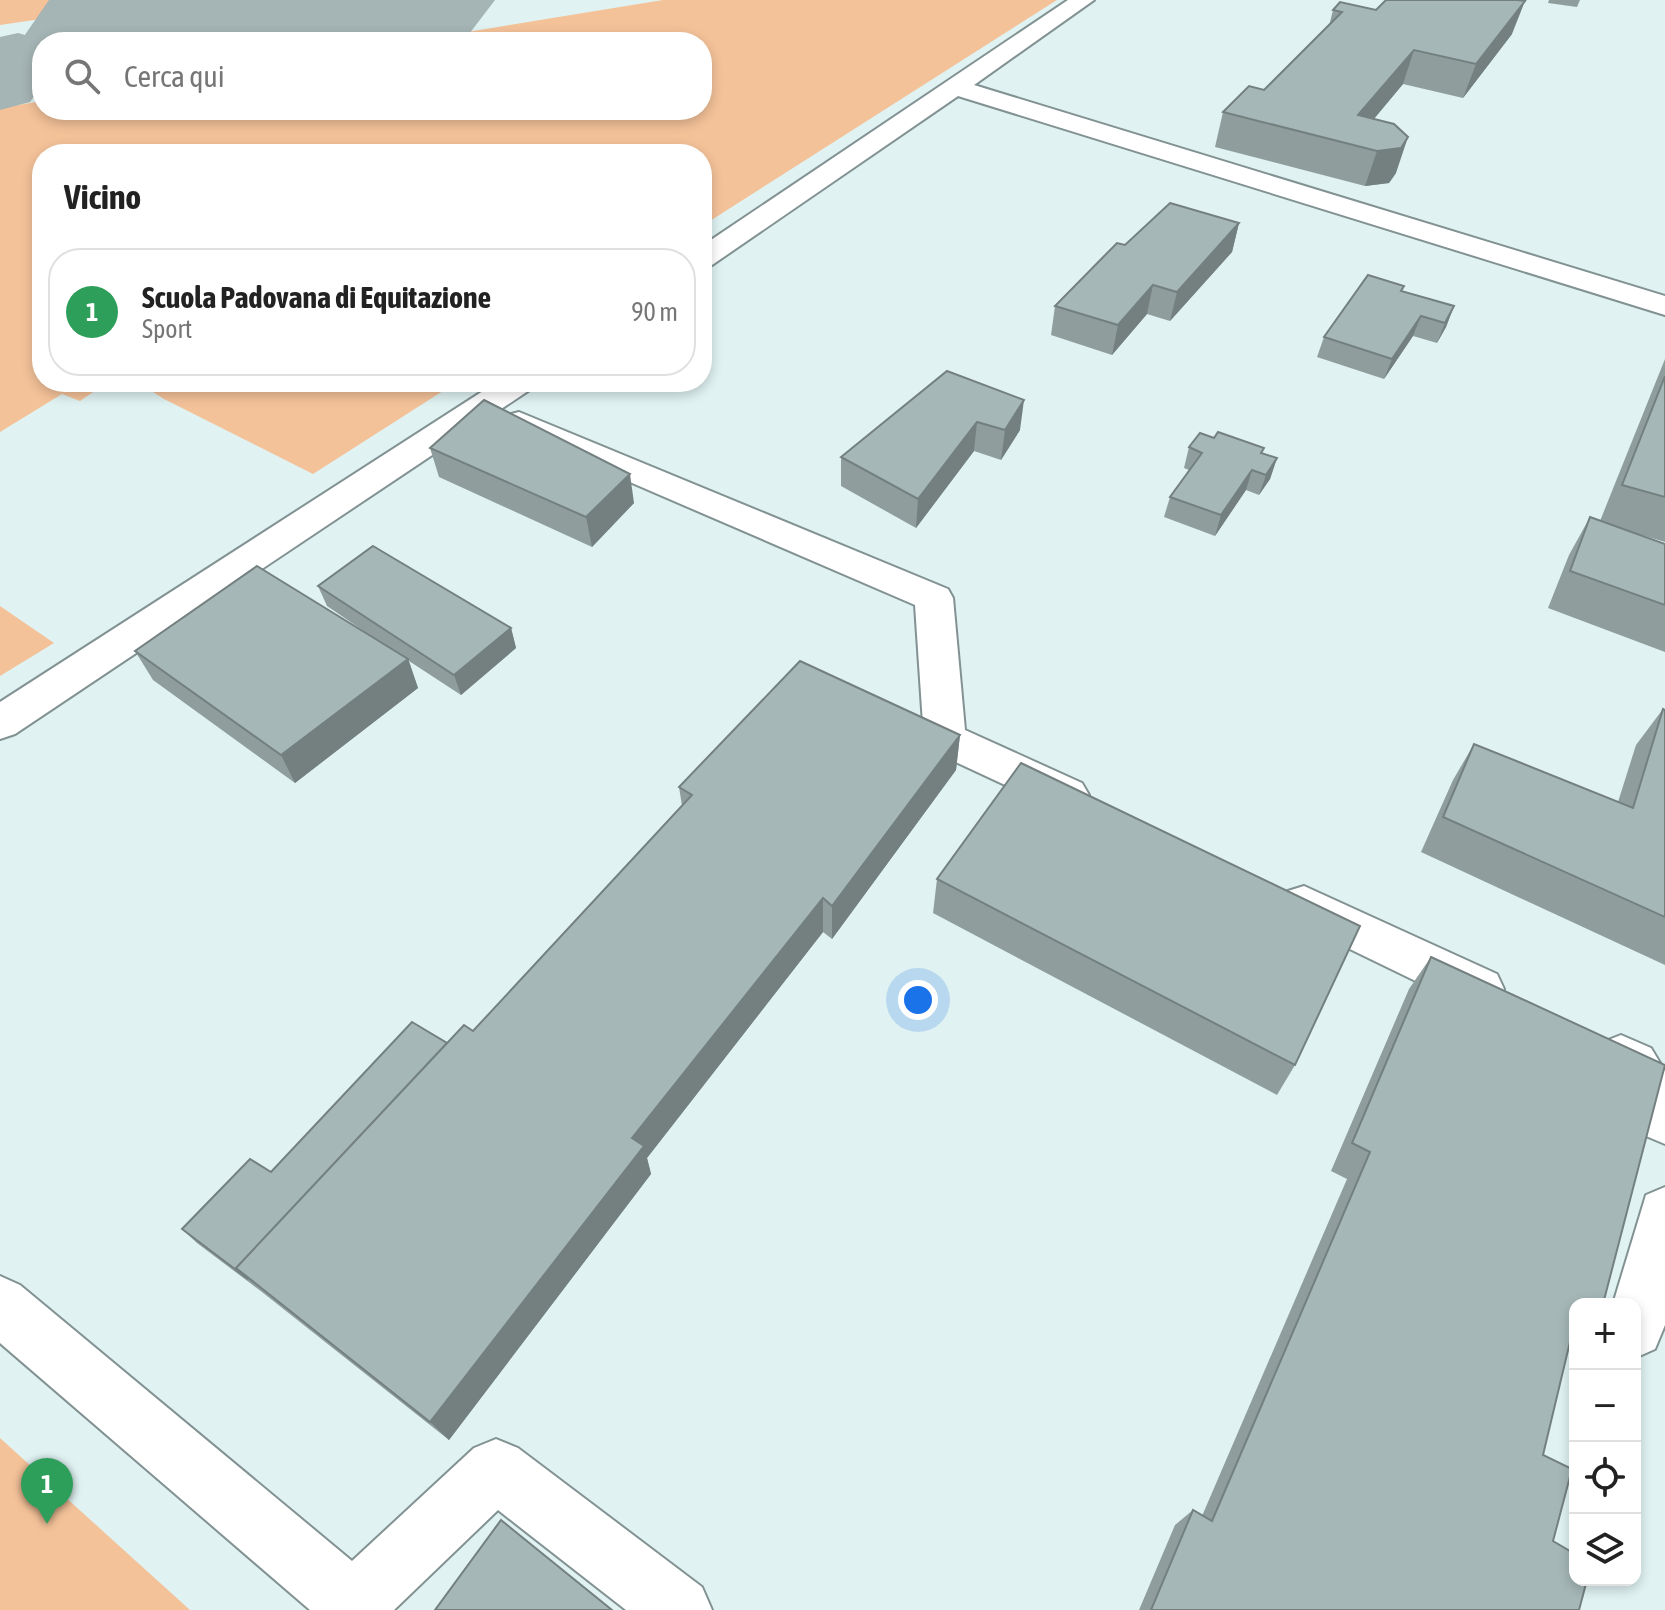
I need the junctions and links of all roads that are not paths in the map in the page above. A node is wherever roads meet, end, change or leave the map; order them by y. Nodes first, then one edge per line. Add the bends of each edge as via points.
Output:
1 (1083, 0) edge
2 (957, 88) junction
3 (712, 252) edge
4 (1665, 306) edge
5 (504, 392) edge
6 (483, 406) junction
7 (0, 723) edge
8 (1102, 812) edge
9 (1260, 885) edge
10 (1518, 1007) edge
11 (1590, 1043) edge
12 (1665, 1119) edge
13 (1665, 1214) edge
14 (0, 1305) edge
15 (1641, 1306) edge
16 (679, 1610) edge

1 - 2 street
2 - 3 street
2 - 4 street
5 - 6 street
6 - 7 street
6 - 8 street via 934,598 945,739
9 - 10 street
11 - 12 street via 1633,1064
13 - 15 street
14 - 16 street via 353,1604 496,1470

